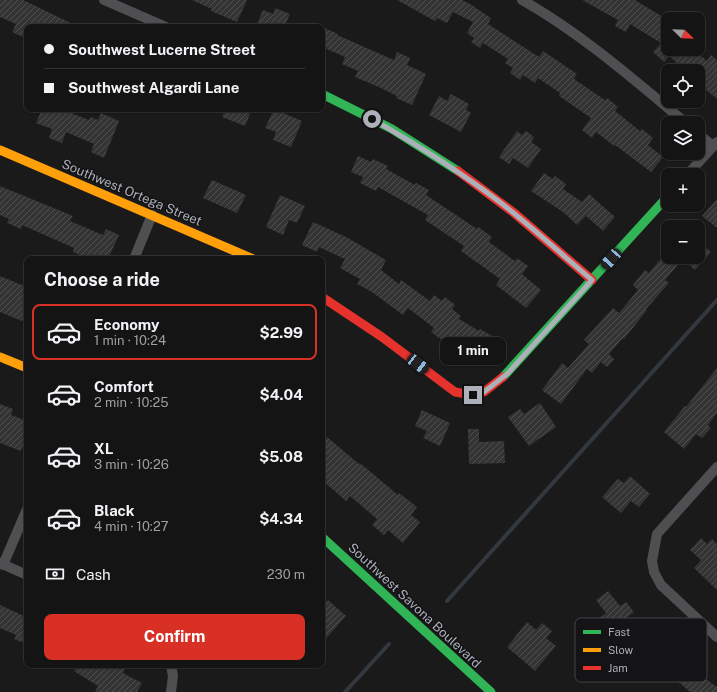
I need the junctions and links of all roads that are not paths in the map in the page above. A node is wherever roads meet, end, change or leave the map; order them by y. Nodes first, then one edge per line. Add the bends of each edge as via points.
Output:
1 (104, 0) edge
2 (522, 0) edge
3 (159, 24) edge
4 (325, 95) edge
5 (678, 116) edge
6 (705, 138) edge
7 (715, 144) edge
8 (0, 150) edge
9 (693, 168) edge
10 (661, 204) edge
11 (152, 215) junction
12 (135, 256) edge
13 (246, 256) edge
14 (592, 280) junction
15 (325, 300) edge
16 (0, 357) edge
17 (24, 367) edge
18 (717, 468) edge
19 (24, 515) edge
20 (325, 540) edge
21 (1, 564) edge
22 (24, 574) edge
23 (697, 618) edge
24 (707, 628) edge
25 (717, 637) edge
26 (172, 668) edge
27 (171, 692) edge
28 (491, 692) edge

1 - 3 street
2 - 5 street via 604,54
4 - 14 street via 379,122 442,160 502,203
6 - 7 street
7 - 9 street
8 - 11 street, Southwest Ortega Street
10 - 14 street
11 - 12 street
11 - 13 street, Southwest Ortega Street
14 - 15 street via 507,374 484,392 473,395 454,392 382,337
16 - 17 street
18 - 23 street via 657,534 652,561 661,585
19 - 21 street
20 - 28 street, Southwest Savona Boulevard
21 - 22 street
24 - 25 street
26 - 27 street

